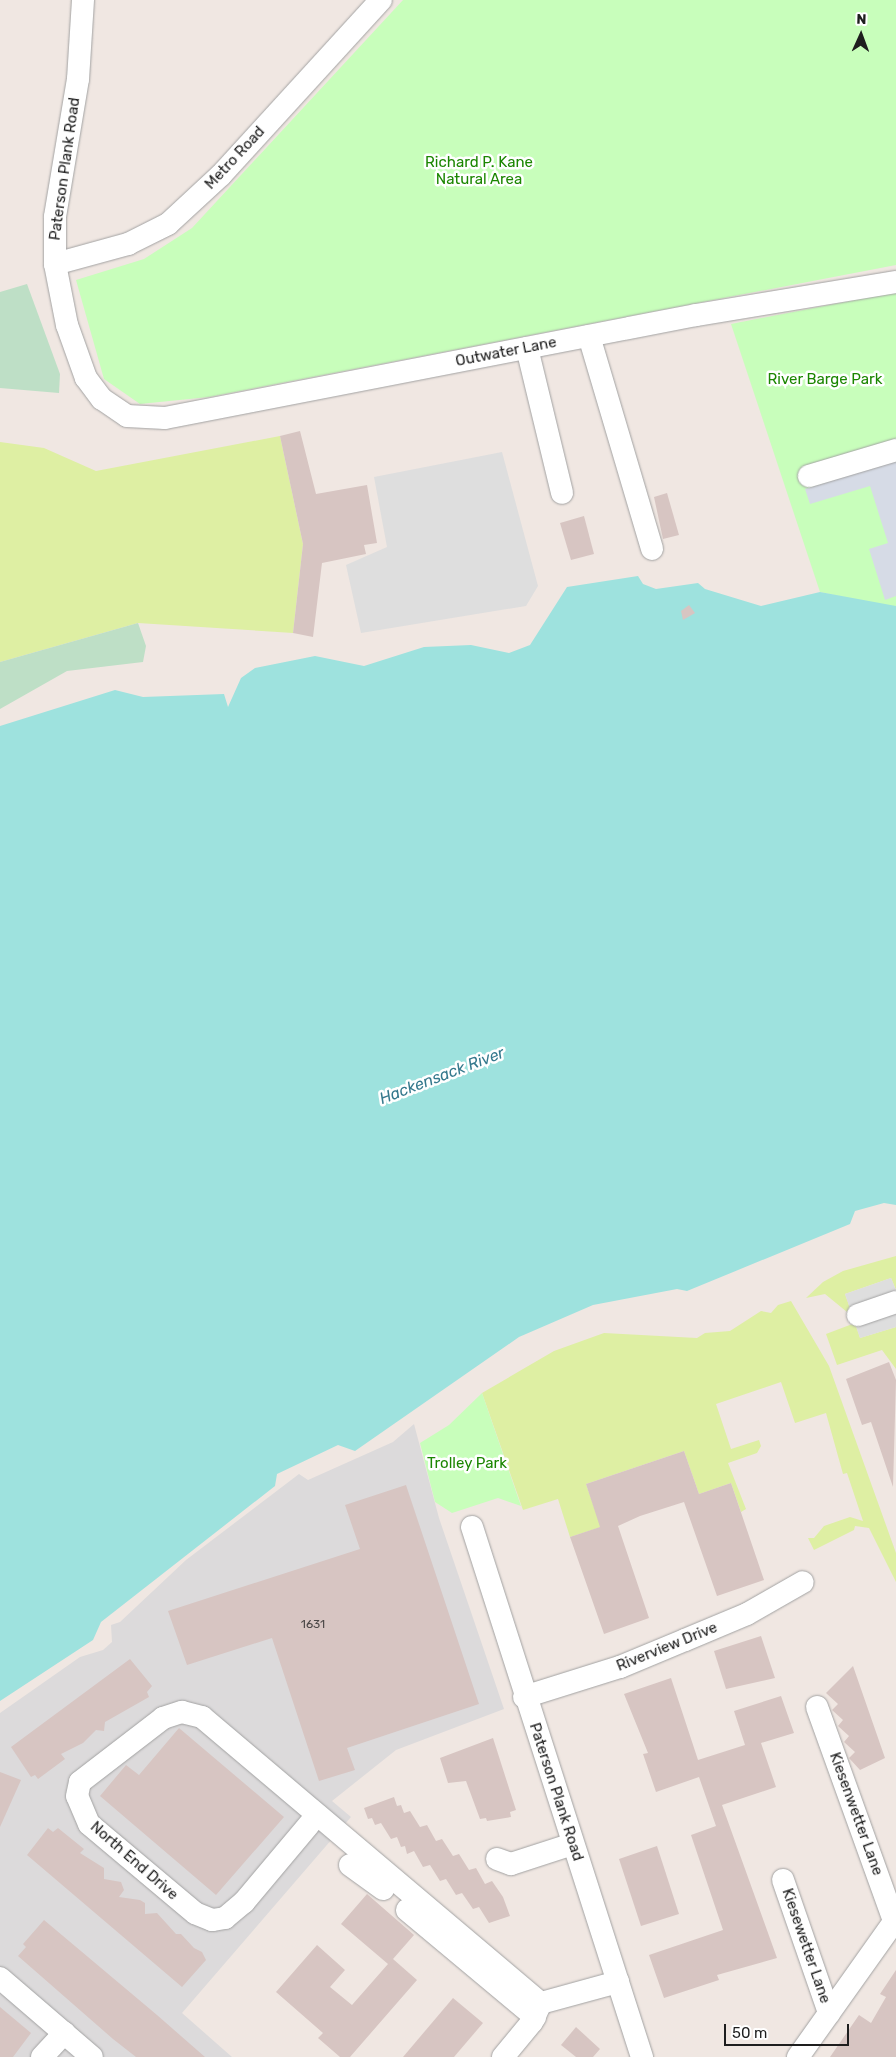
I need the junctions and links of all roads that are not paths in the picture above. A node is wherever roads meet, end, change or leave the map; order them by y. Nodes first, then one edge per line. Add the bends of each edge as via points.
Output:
1 (83, 0) edge
2 (381, 0) edge
3 (54, 264) junction
4 (896, 282) edge
5 (589, 336) junction
6 (526, 348) junction
7 (117, 411) joint
8 (896, 450) edge
9 (809, 476) dead end
10 (562, 493) dead end
11 (652, 549) dead end
12 (896, 1302) edge
13 (858, 1315) dead end
14 (472, 1527) dead end
15 (804, 1582) dead end
16 (524, 1696) junction
17 (818, 1707) dead end
18 (317, 1815) junction
19 (573, 1844) junction
20 (497, 1859) dead end
21 (350, 1865) dead end
22 (783, 1880) dead end
23 (895, 1920) edge
24 (0, 1978) edge
25 (618, 1982) junction
26 (538, 2010) junction
27 (829, 2013) junction
28 (64, 2033) junction
29 (42, 2057) edge
30 (92, 2057) edge
31 (503, 2057) edge
32 (642, 2057) edge
33 (798, 2057) edge

1 - 3 street, Paterson Plank Road via 78,79 55,217
2 - 3 street, Metro Road via 221,175 168,224 128,244
3 - 7 street, Paterson Plank Road via 67,325 86,378
4 - 5 street, Outwater Lane
5 - 6 street, Outwater Lane
5 - 11 street
6 - 7 street, Outwater Lane via 165,418 135,418
6 - 10 street
8 - 9 street
12 - 13 street
14 - 16 street, Paterson Plank Road
15 - 16 street, Riverview Drive via 747,1614 620,1667
16 - 19 street, Paterson Plank Road
17 - 23 street, Kiesenwetter Lane
18 - 18 street, North End Drive via 202,1717 182,1712 163,1718 80,1782 77,1796 89,1824 195,1913 212,1920 225,1918 244,1902
18 - 26 street, North End Drive
19 - 20 street via 511,1864
19 - 25 street, Paterson Plank Road
21 - 26 street
22 - 27 street, Kiesewetter Lane
23 - 27 street
24 - 28 street
25 - 26 street
25 - 32 street, Paterson Plank Road
26 - 31 street
27 - 33 street
28 - 29 street
28 - 30 street

